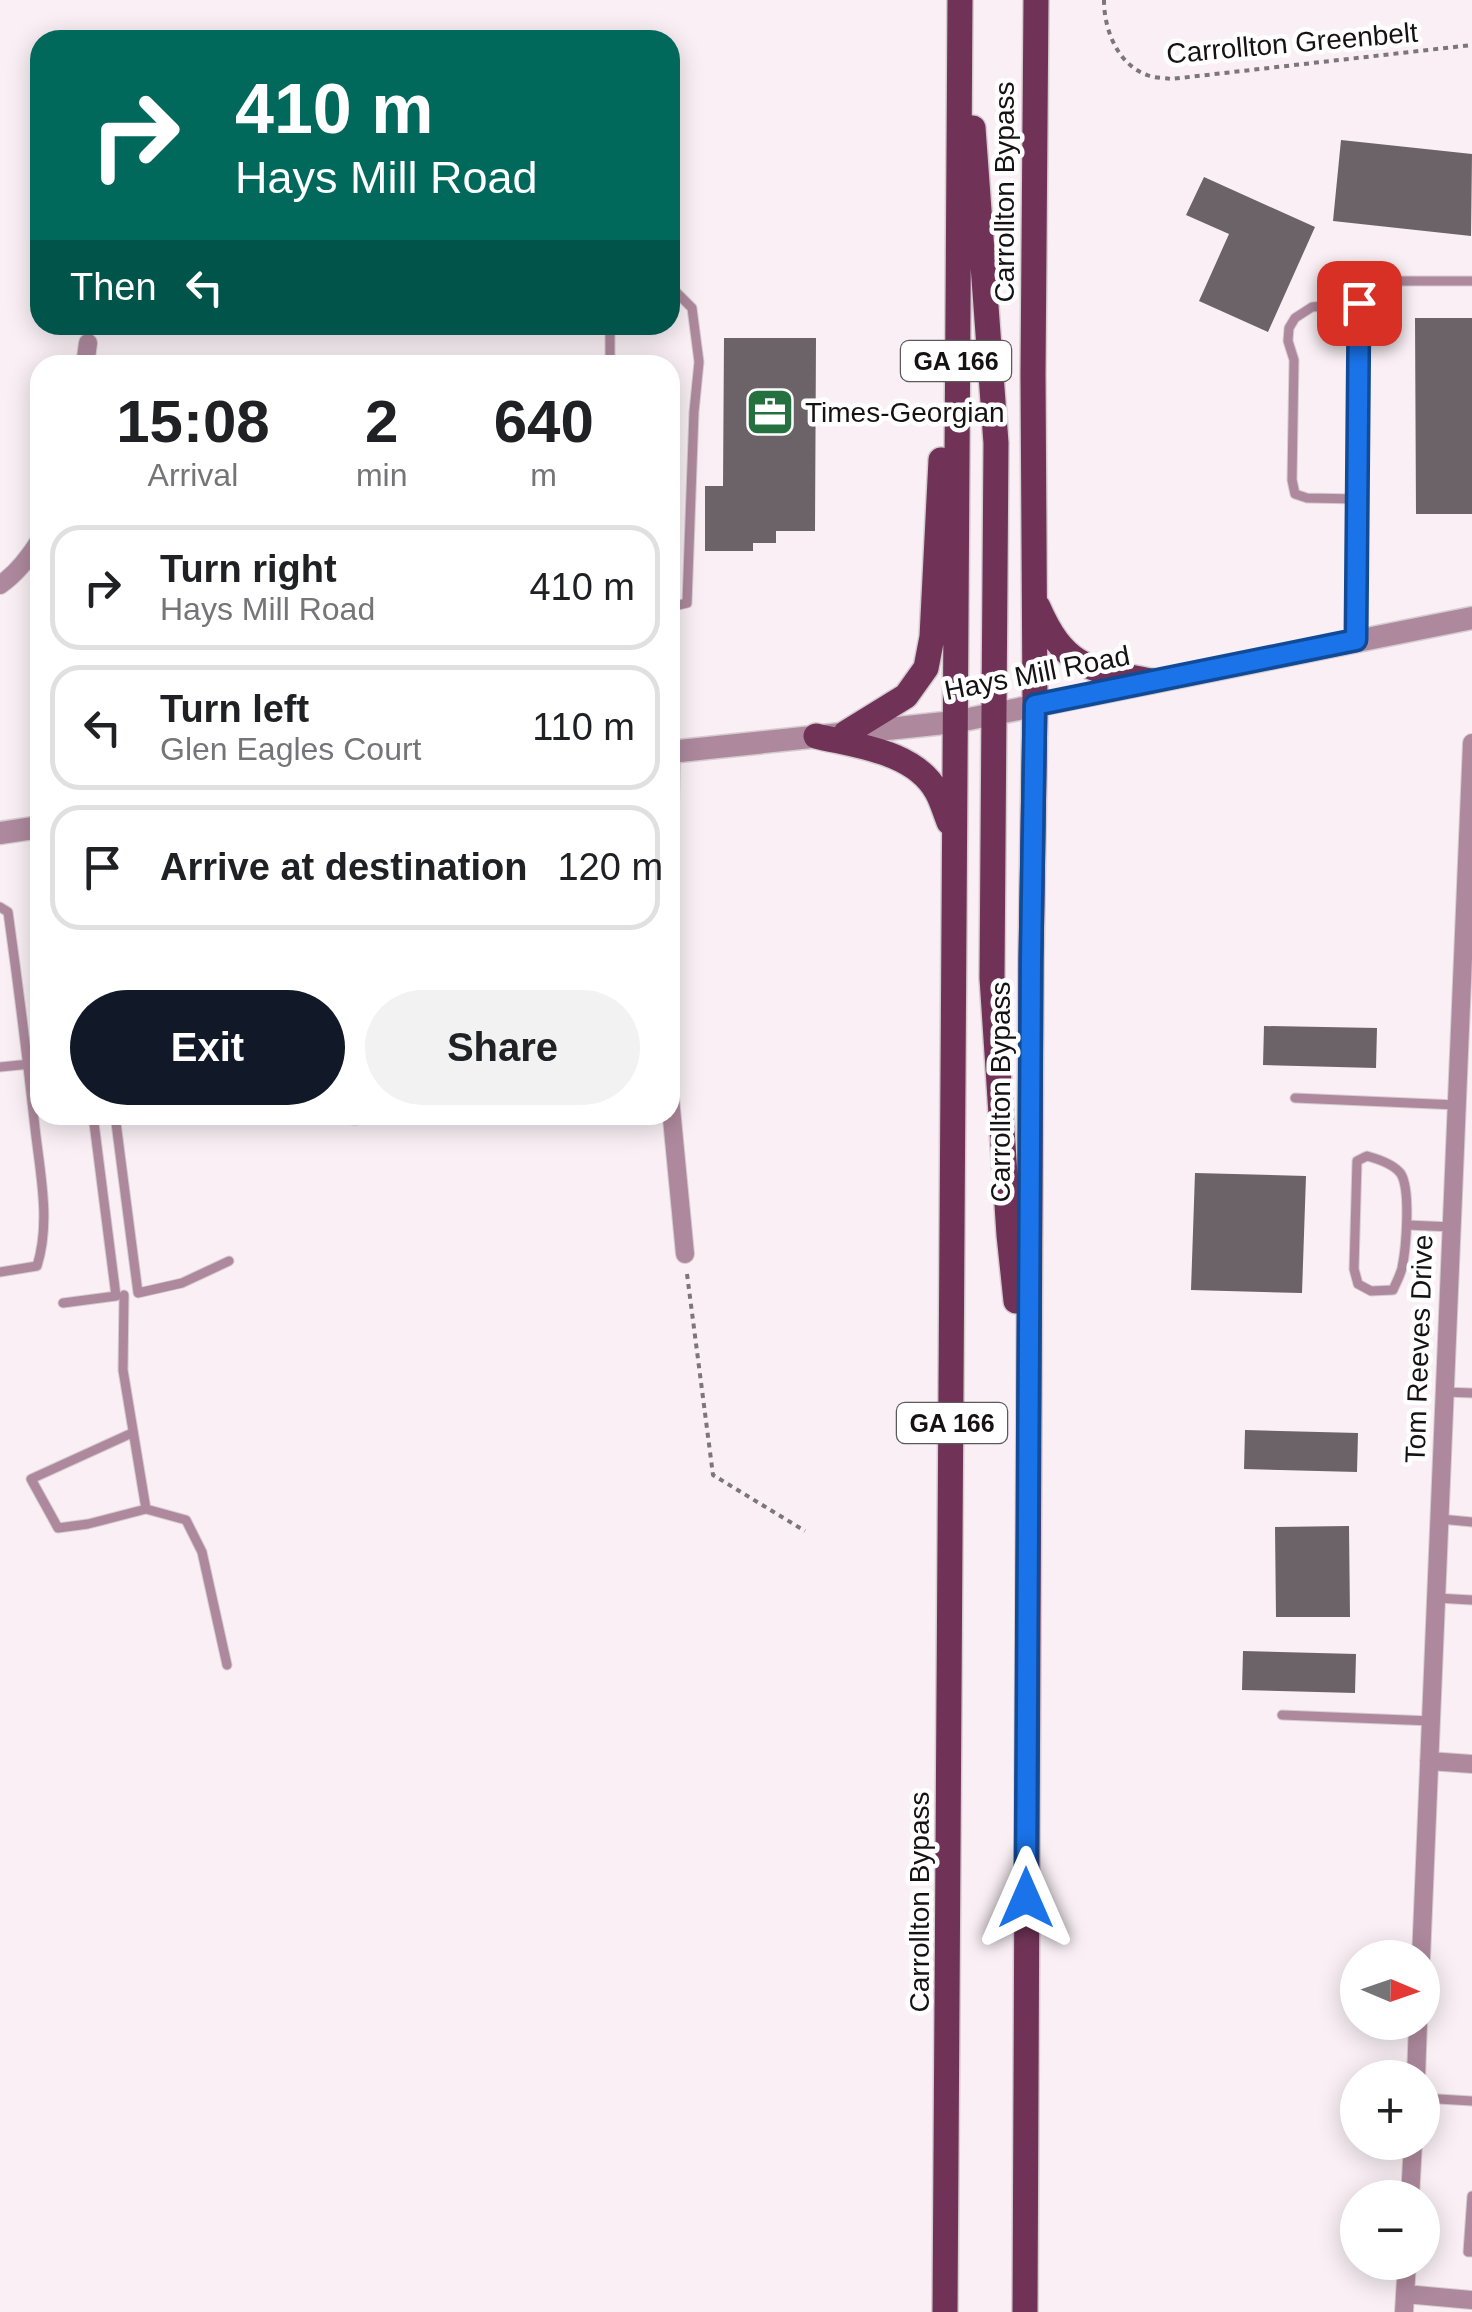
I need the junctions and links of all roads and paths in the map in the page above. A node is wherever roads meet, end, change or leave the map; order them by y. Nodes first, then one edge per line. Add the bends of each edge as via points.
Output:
1 (960, 0) edge
2 (1036, 0) edge
3 (1104, 0) edge
4 (960, 29) junction
5 (1472, 45) edge
6 (1472, 281) edge
7 (680, 296) edge
8 (1359, 303) junction
9 (88, 343) dead end
10 (86, 355) edge
11 (956, 366) junction
12 (1357, 499) junction
13 (30, 555) edge
14 (0, 584) edge
15 (1034, 599) junction
16 (680, 604) edge
17 (1472, 618) edge
18 (1356, 640) junction
19 (1150, 681) junction
20 (1035, 705) junction
21 (993, 714) junction
22 (954, 722) junction
23 (846, 733) junction
24 (816, 736) junction
25 (1472, 743) edge
26 (680, 751) edge
27 (30, 828) edge
28 (0, 832) edge
29 (954, 835) junction
30 (0, 907) edge
31 (1466, 1052) edge
32 (28, 1066) junction
33 (0, 1067) edge
34 (30, 1083) edge
35 (1295, 1098) dead end
36 (1457, 1105) junction
37 (35, 1125) edge
38 (94, 1125) edge
39 (116, 1125) edge
40 (672, 1125) edge
41 (1407, 1225) junction
42 (1452, 1227) junction
43 (684, 1254) joint
44 (229, 1261) dead end
45 (0, 1272) edge
46 (138, 1293) junction
47 (120, 1296) junction
48 (63, 1303) dead end
49 (1445, 1392) junction
50 (1472, 1394) edge
51 (1029, 1411) junction
52 (132, 1432) junction
53 (146, 1509) junction
54 (1440, 1520) junction
55 (1472, 1522) edge
56 (805, 1531) dead end
57 (1436, 1598) junction
58 (1472, 1600) edge
59 (227, 1665) dead end
60 (1282, 1715) dead end
61 (1431, 1721) junction
62 (1429, 1761) junction
63 (1472, 1764) edge
64 (1422, 1940) edge
65 (1440, 2099) edge
66 (1472, 2101) edge
67 (1472, 2196) edge
68 (1472, 2252) edge
69 (1472, 2300) edge
70 (1404, 2303) edge
71 (945, 2312) edge
72 (1024, 2312) edge

1 - 4 main road, Carrollton Bypass / GA 166
2 - 15 main road, Carrollton Bypass / GA 166
3 - 5 path, Carrollton Greenbelt via 1110,39 1126,60 1145,75 1171,79
4 - 11 main road, Carrollton Bypass / GA 166
4 - 21 main road via 996,443
6 - 8 lane via 1388,281
7 - 16 lane via 692,308 698,362 686,603
8 - 12 street
8 - 12 lane via 1312,308 1295,318 1288,341 1294,360 1295,494
9 - 10 street
11 - 22 main road, Carrollton Bypass / GA 166
11 - 23 main road via 938,476 926,668 906,696
12 - 18 street
13 - 14 street
15 - 19 main road via 1072,659
15 - 20 main road, Carrollton Bypass / GA 166
17 - 18 street, Hays Mill Road
18 - 19 street, Hays Mill Road
19 - 20 street, Hays Mill Road
20 - 21 street, Hays Mill Road
20 - 51 main road, Carrollton Bypass / GA 166
21 - 22 street, Hays Mill Road
21 - 51 main road via 992,978 1009,1236
22 - 23 street, Hays Mill Road
22 - 29 main road, Carrollton Bypass / GA 166
23 - 24 street, Hays Mill Road
24 - 26 street, Hays Mill Road
24 - 29 main road via 904,760 936,790
25 - 31 street, Tom Reeves Drive
27 - 28 street
29 - 71 main road, Carrollton Bypass / GA 166
30 - 32 lane via 8,912
31 - 36 street, Tom Reeves Drive
32 - 33 lane
32 - 34 lane
35 - 36 lane
36 - 42 street, Tom Reeves Drive
37 - 45 lane via 44,1245 37,1266
38 - 47 lane
39 - 46 lane
40 - 43 street
41 - 41 lane via 1400,1172 1367,1156 1358,1162 1358,1284 1393,1290 1402,1272
41 - 42 lane
42 - 49 street, Tom Reeves Drive
43 - 56 path via 712,1475
44 - 46 lane via 182,1284
46 - 47 lane
47 - 48 lane
47 - 52 lane
49 - 50 lane
49 - 54 street, Tom Reeves Drive
51 - 72 main road, Carrollton Bypass / GA 166
52 - 53 lane
52 - 53 lane via 31,1479 58,1528
53 - 59 lane via 186,1520 202,1552
54 - 55 lane
54 - 57 street, Tom Reeves Drive
57 - 58 lane
57 - 61 street, Tom Reeves Drive
60 - 61 lane
61 - 62 street, Tom Reeves Drive
62 - 63 street
62 - 64 street, Tom Reeves Drive
65 - 66 lane
67 - 68 lane
69 - 70 street

